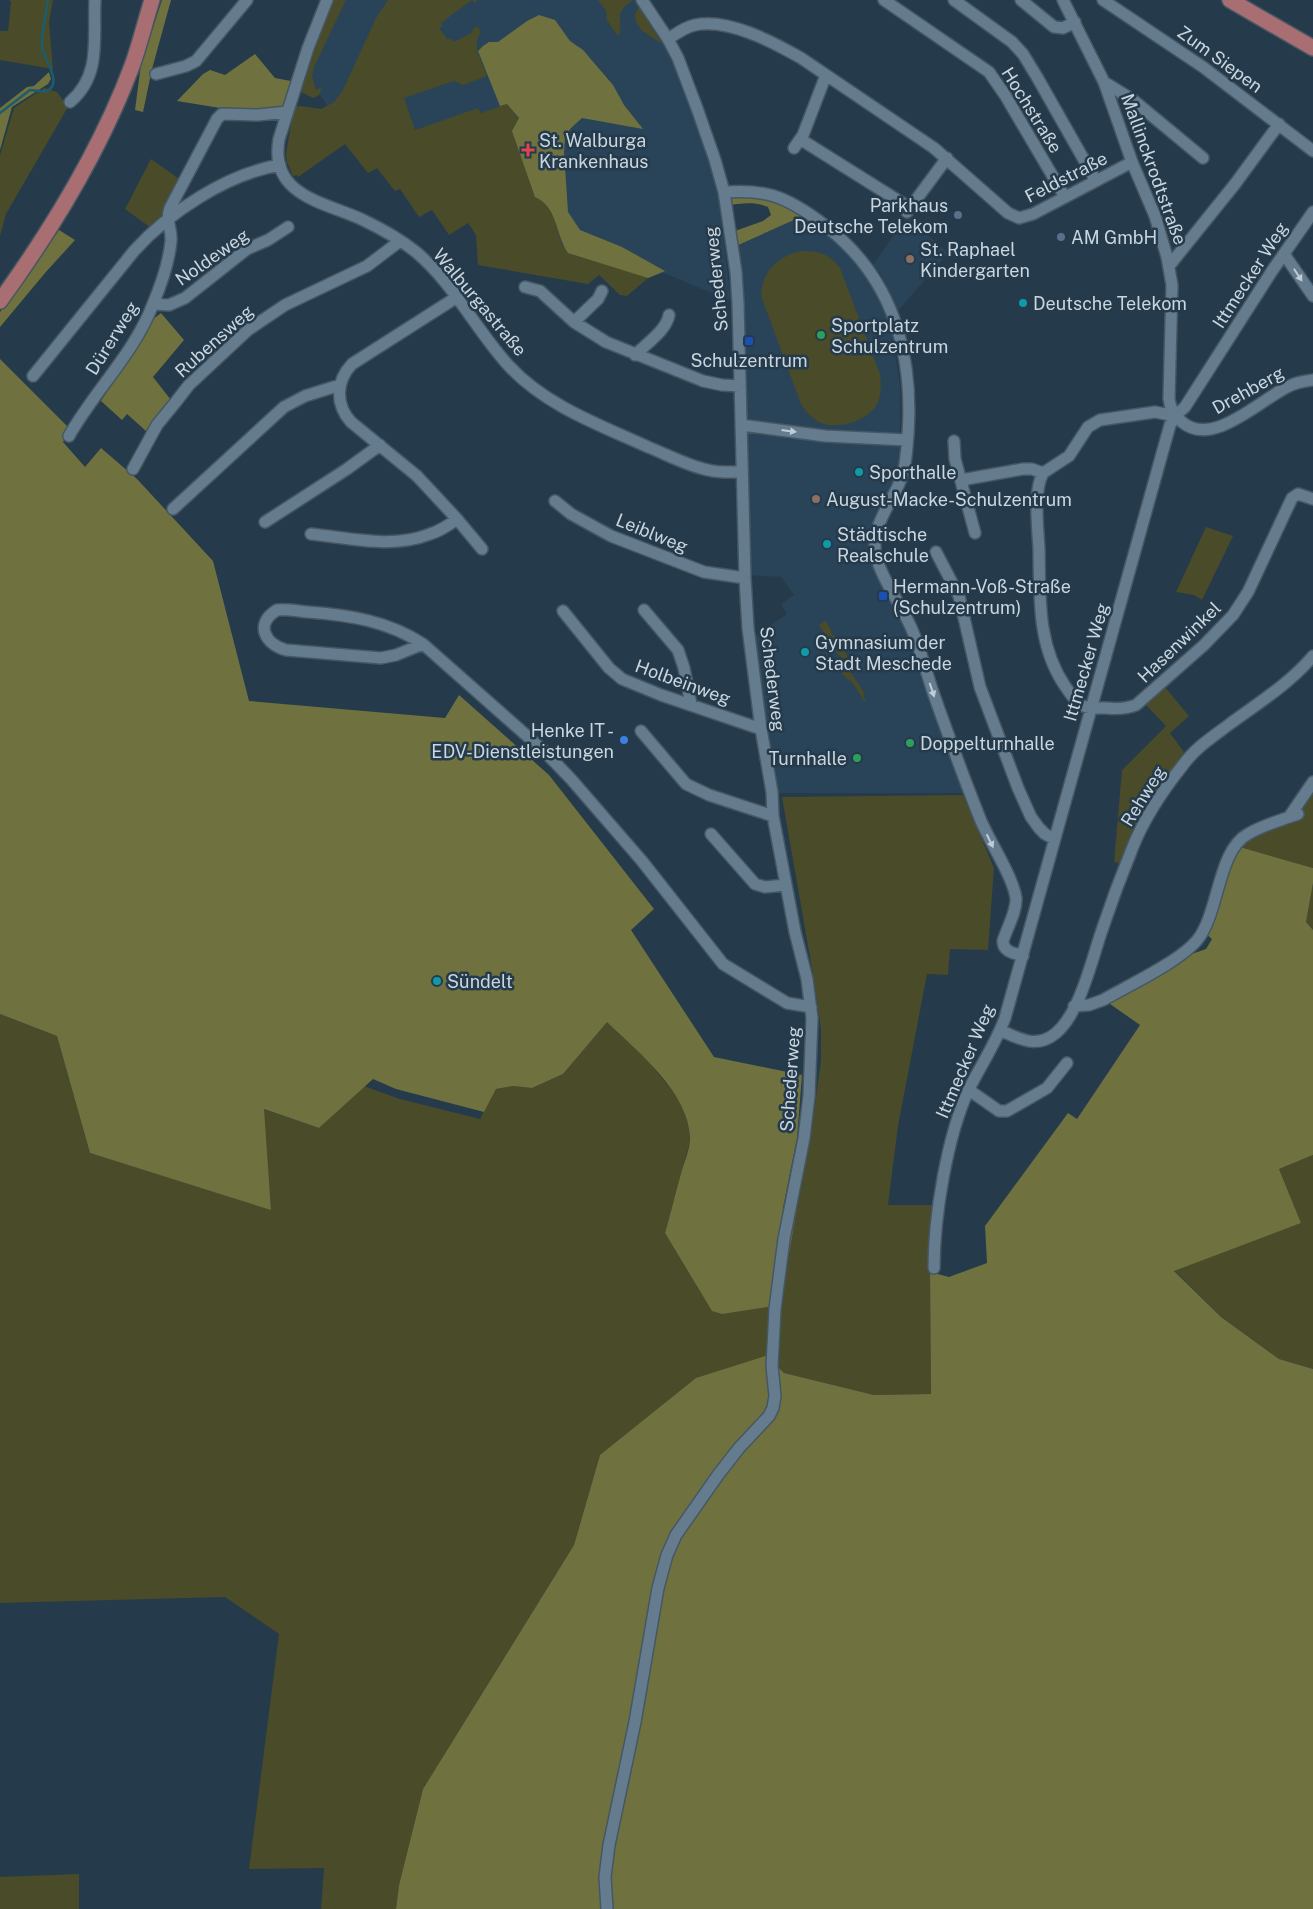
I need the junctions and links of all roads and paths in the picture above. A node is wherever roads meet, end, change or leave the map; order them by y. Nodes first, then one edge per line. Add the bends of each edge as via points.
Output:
1 (95, 0) edge
2 (152, 0) edge
3 (247, 0) edge
4 (327, 0) edge
5 (642, 0) edge
6 (884, 0) edge
7 (954, 0) edge
8 (1020, 0) edge
9 (1063, 0) edge
10 (1104, 0) edge
11 (1230, 0) edge
12 (1075, 22) junction
13 (668, 38) junction
14 (1313, 48) edge
15 (156, 74) dead end
16 (826, 75) junction
17 (1104, 82) junction
18 (70, 102) dead end
19 (288, 112) junction
20 (1279, 124) junction
21 (1313, 151) edge
22 (946, 158) junction
23 (1203, 158) dead end
24 (1132, 162) junction
25 (280, 165) junction
26 (1096, 181) junction
27 (724, 192) junction
28 (1065, 197) junction
29 (1313, 212) edge
30 (167, 221) junction
31 (288, 227) dead end
32 (400, 241) junction
33 (1284, 254) junction
34 (1169, 266) junction
35 (525, 287) dead end
36 (602, 290) dead end
37 (1313, 296) edge
38 (457, 297) junction
39 (0, 301) edge
40 (153, 304) junction
41 (670, 315) dead end
42 (574, 322) junction
43 (635, 354) junction
44 (33, 376) dead end
45 (1313, 380) edge
46 (340, 385) junction
47 (740, 386) junction
48 (1175, 416) junction
49 (741, 425) junction
50 (69, 436) dead end
51 (907, 440) junction
52 (954, 441) dead end
53 (380, 445) junction
54 (133, 469) dead end
55 (742, 472) junction
56 (1044, 473) junction
57 (961, 480) junction
58 (1313, 499) edge
59 (554, 501) dead end
60 (173, 509) dead end
61 (457, 519) junction
62 (265, 522) dead end
63 (975, 533) dead end
64 (311, 534) dead end
65 (482, 549) dead end
66 (936, 552) dead end
67 (745, 578) junction
68 (644, 610) dead end
69 (563, 611) dead end
70 (423, 644) junction
71 (1313, 656) edge
72 (691, 704) junction
73 (1091, 708) junction
74 (761, 730) junction
75 (641, 731) dead end
76 (1313, 782) edge
77 (773, 816) junction
78 (711, 834) dead end
79 (1054, 839) junction
80 (786, 885) junction
81 (1023, 956) junction
82 (1074, 1006) junction
83 (810, 1007) junction
84 (1000, 1030) junction
85 (1067, 1063) dead end
86 (969, 1090) junction
87 (934, 1268) dead end
88 (607, 1909) edge

1 - 18 street via 93,66 82,91
2 - 39 main road via 130,72 87,165 56,219
3 - 15 street via 196,61
4 - 19 street, Walburgastraße
5 - 13 street, Schederweg
6 - 28 street, Hochstraße via 989,72
7 - 26 street via 1020,50
8 - 12 street via 1054,27 1063,28
9 - 12 street, Mallinckrodtstraße
10 - 20 street, Zum Siepen via 1203,67
11 - 14 main road
12 - 17 street, Mallinckrodtstraße
13 - 16 street, Feldstraße via 684,28 702,24 735,28 778,45
13 - 27 street, Schederweg via 698,111
16 - 22 street, Feldstraße
16 - 22 street via 797,144 908,210
17 - 23 street, Mallinckrodtstraße via 1133,100
17 - 24 street, Mallinckrodtstraße
19 - 25 street, Walburgastraße via 278,146
19 - 30 street via 258,116 220,115 170,208
20 - 21 street, Zum Siepen
20 - 34 street
22 - 28 street, Feldstraße via 1015,217 1030,216
24 - 26 street, Feldstraße
24 - 34 street, Mallinckrodtstraße via 1155,216
25 - 30 street via 258,169 213,190
25 - 32 street, Walburgastraße via 288,182 299,193 361,219
26 - 28 street, Feldstraße
27 - 47 street, Schederweg via 736,272
27 - 51 street via 758,191 791,204 840,237 867,266 887,300 902,344 908,384
29 - 33 street, Ittmecker Weg
30 - 40 street, Dürerweg via 170,248
30 - 44 street via 134,252
31 - 40 street, Noldeweg via 247,249 185,298 169,305
32 - 38 street, Walburgastraße via 428,263
32 - 54 street, Rubensweg via 367,266 281,307 248,330 189,385 155,430
33 -> 37 street
33 - 48 street, Ittmecker Weg via 1185,407
34 - 48 street, Mallinckrodtstraße via 1172,292 1169,399
35 - 42 street via 540,291
36 - 42 street via 596,301
38 - 46 street via 357,360
38 - 55 street, Walburgastraße via 509,365 546,396 576,414 691,465 708,470
40 - 50 street, Dürerweg via 123,360
41 - 43 street via 662,330
42 - 43 street via 598,338
43 - 47 street via 703,381
45 - 48 street, Drehberg via 1286,387 1214,429 1194,430
46 - 53 street via 339,399 344,414
46 - 60 street via 305,396 284,408
47 - 49 street, Schederweg
48 - 56 street via 1155,412 1100,420 1088,426 1069,456
48 - 73 street, Ittmecker Weg
49 -> 51 street via 825,436
49 - 55 street, Schederweg
51 -> 81 street via 902,478 880,520 875,548 880,568 912,630 981,822 1014,892 1015,905 1003,946
52 - 57 street
53 - 61 street via 417,476
53 - 62 street
55 - 67 street, Schederweg
56 - 57 street via 1023,469
56 - 73 street via 1039,484 1038,510 1040,607 1044,638 1064,685 1076,700
57 - 63 street
58 - 73 street, Hasenwinkel via 1294,496 1240,606 1204,645 1136,705 1123,709
59 - 67 street, Leiblweg via 611,536 704,572
61 - 64 street via 431,534 403,541
61 - 65 street
66 - 79 street via 959,596 980,687 1018,788 1039,828
67 - 74 street, Schederweg
68 - 72 street via 678,650
69 - 72 street, Holbeinweg via 618,676
70 - 70 street via 407,633 373,621 318,612 277,610 267,618 264,626 270,642 286,650 381,658
70 - 83 street via 572,779 723,964 787,1003
71 - 82 street, Rehweg via 1286,684 1202,744 1170,782 1133,847
72 - 74 street, Holbeinweg
73 - 79 street, Ittmecker Weg
74 - 77 street, Schederweg
75 - 77 street via 653,750 694,788
76 - 82 street via 1293,816 1248,834 1236,845 1225,868 1211,916 1204,931 1188,950 1103,1000
77 - 80 street, Schederweg
78 - 80 street via 755,884 762,887
79 - 81 street, Ittmecker Weg
80 - 83 street, Schederweg
81 - 84 street, Ittmecker Weg
82 - 84 street, Rehweg via 1069,1019 1046,1040 1026,1041
83 - 88 street, Schederweg via 809,1096 775,1309 774,1403 769,1416 728,1461 693,1509 666,1555 608,1845
84 - 86 street, Ittmecker Weg
85 - 86 street via 1047,1088 1007,1111 999,1110
86 - 87 street, Ittmecker Weg via 949,1154 940,1200

